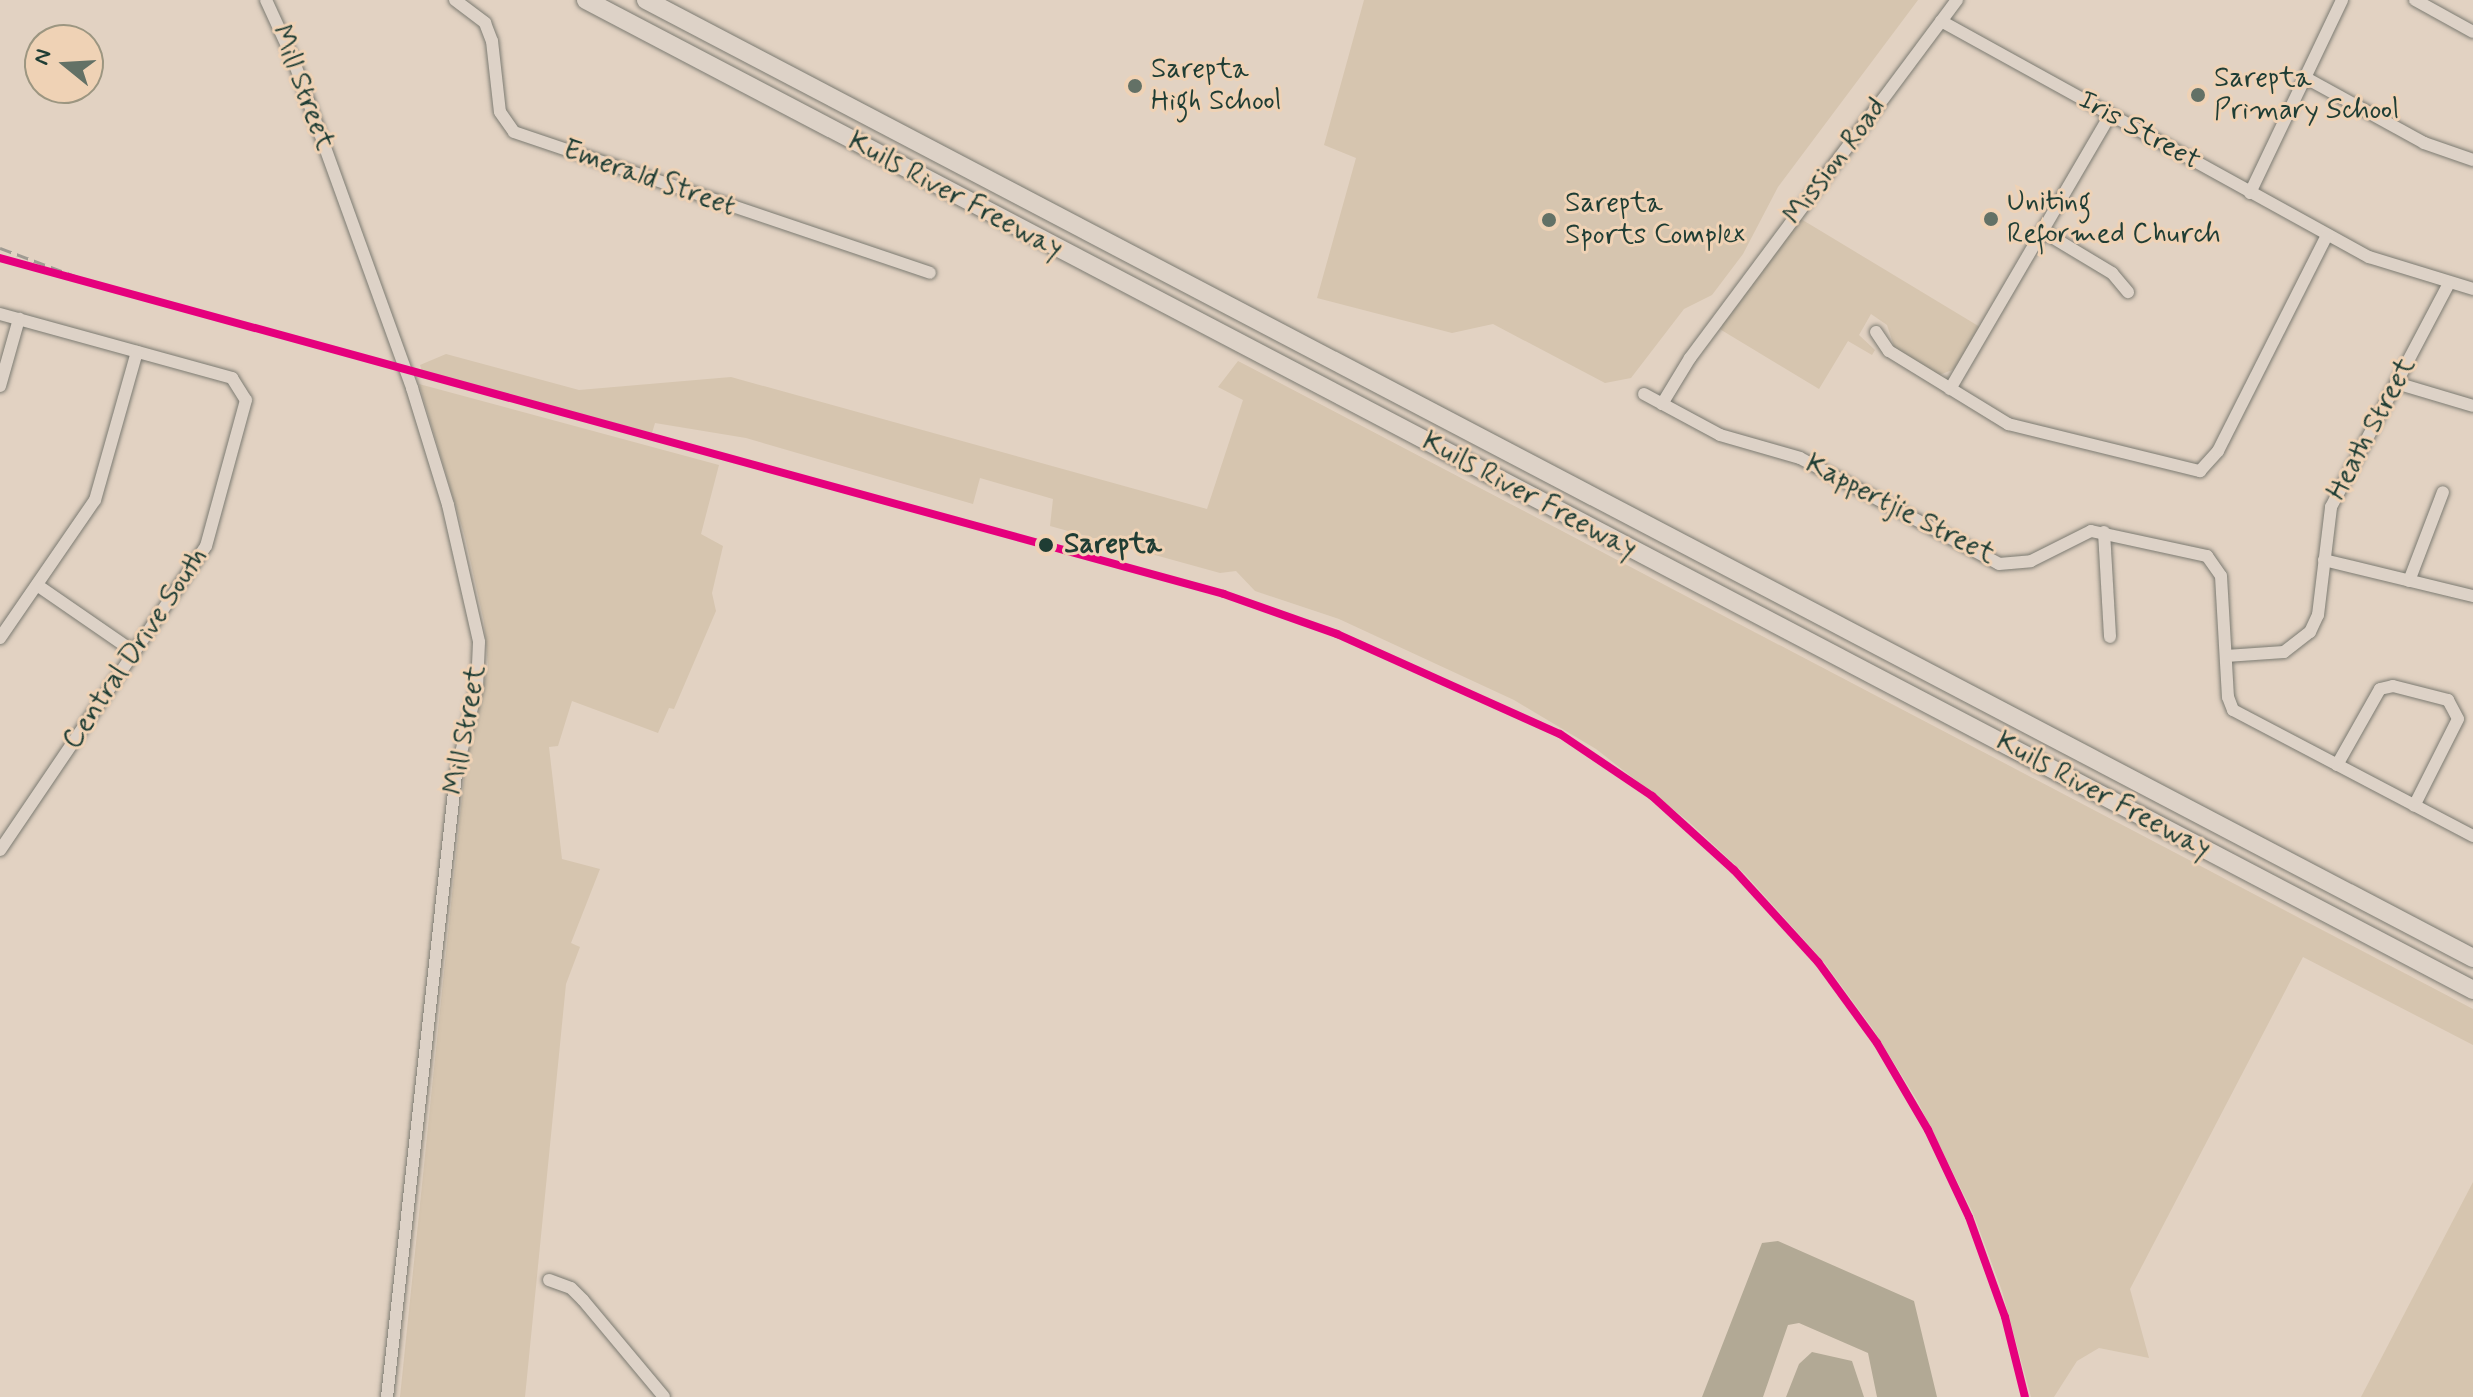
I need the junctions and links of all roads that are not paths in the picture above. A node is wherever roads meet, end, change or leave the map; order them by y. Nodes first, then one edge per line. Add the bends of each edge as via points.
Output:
1 (266, 0) edge
2 (455, 0) edge
3 (586, 0) edge
4 (646, 0) edge
5 (1957, 0) edge
6 (2342, 0) edge
7 (2415, 0) edge
8 (1941, 21) junction
9 (2473, 32) edge
10 (2306, 78) junction
11 (2110, 115) junction
12 (2473, 160) edge
13 (2250, 193) junction
14 (2042, 231) junction
15 (2327, 235) junction
16 (930, 273) dead end
17 (2449, 283) junction
18 (2473, 289) edge
19 (2128, 292) dead end
20 (0, 314) edge
21 (19, 319) junction
22 (1876, 332) dead end
23 (137, 352) junction
24 (2396, 383) junction
25 (0, 386) edge
26 (1950, 389) junction
27 (1644, 394) dead end
28 (1662, 404) junction
29 (2473, 406) edge
30 (2443, 492) dead end
31 (2104, 532) junction
32 (2324, 560) junction
33 (2409, 581) junction
34 (37, 585) junction
35 (2473, 596) edge
36 (2110, 637) dead end
37 (0, 638) edge
38 (134, 652) junction
39 (2226, 656) junction
40 (2337, 765) junction
41 (2414, 806) junction
42 (2473, 836) edge
43 (0, 850) edge
44 (2473, 958) edge
45 (2473, 990) edge
46 (549, 1280) dead end
47 (387, 1397) edge
48 (664, 1397) edge

1 - 47 street, Mill Street via 302,83 412,388 463,563 479,662 456,774
2 - 16 street, Emerald Street via 489,32 500,112 514,132
3 - 45 highway, Kuils River Freeway
4 - 44 highway, Kuils River Freeway
5 - 8 street, Mission Road
6 - 10 street
7 - 9 street
8 - 11 street, Iris Street
8 - 28 street, Mission Road via 1690,358
10 - 12 street via 2424,143
10 - 13 street
11 - 13 street, Iris Street
11 - 14 street
13 - 15 street, Iris Street
14 - 19 street via 2112,273
14 - 26 street
15 - 17 street, Iris Street via 2385,264
15 - 26 street via 2218,451 2200,471 2016,427
17 - 18 street, Iris Street
17 - 24 street, Heath Street
20 - 21 street
21 - 23 street
21 - 25 street
22 - 26 street via 1889,351
23 - 34 street via 95,500
23 - 38 street, Central Drive South via 228,377 241,385 246,407 208,541
24 - 29 street
24 - 32 street, Heath Street via 2331,507
27 - 28 street, Kappertjie Street
28 - 31 street, Kappertjie Street via 1720,435 1800,458 1999,564 2031,561 2076,534
30 - 33 street
31 - 36 street
31 - 39 street, Kappertjie Street via 2203,554 2215,562 2221,576
32 - 33 street
32 - 39 street, Heath Street via 2318,615 2299,645 2284,652
33 - 35 street
34 - 37 street
34 - 38 street
38 - 43 street, Central Drive South
39 - 40 street, Kappertjie Street via 2228,697 2237,713
40 - 41 street, Kappertjie Street
40 - 41 street via 2380,689 2393,686 2448,700 2458,719
41 - 42 street, Kappertjie Street
46 - 48 street via 571,1288 583,1300

